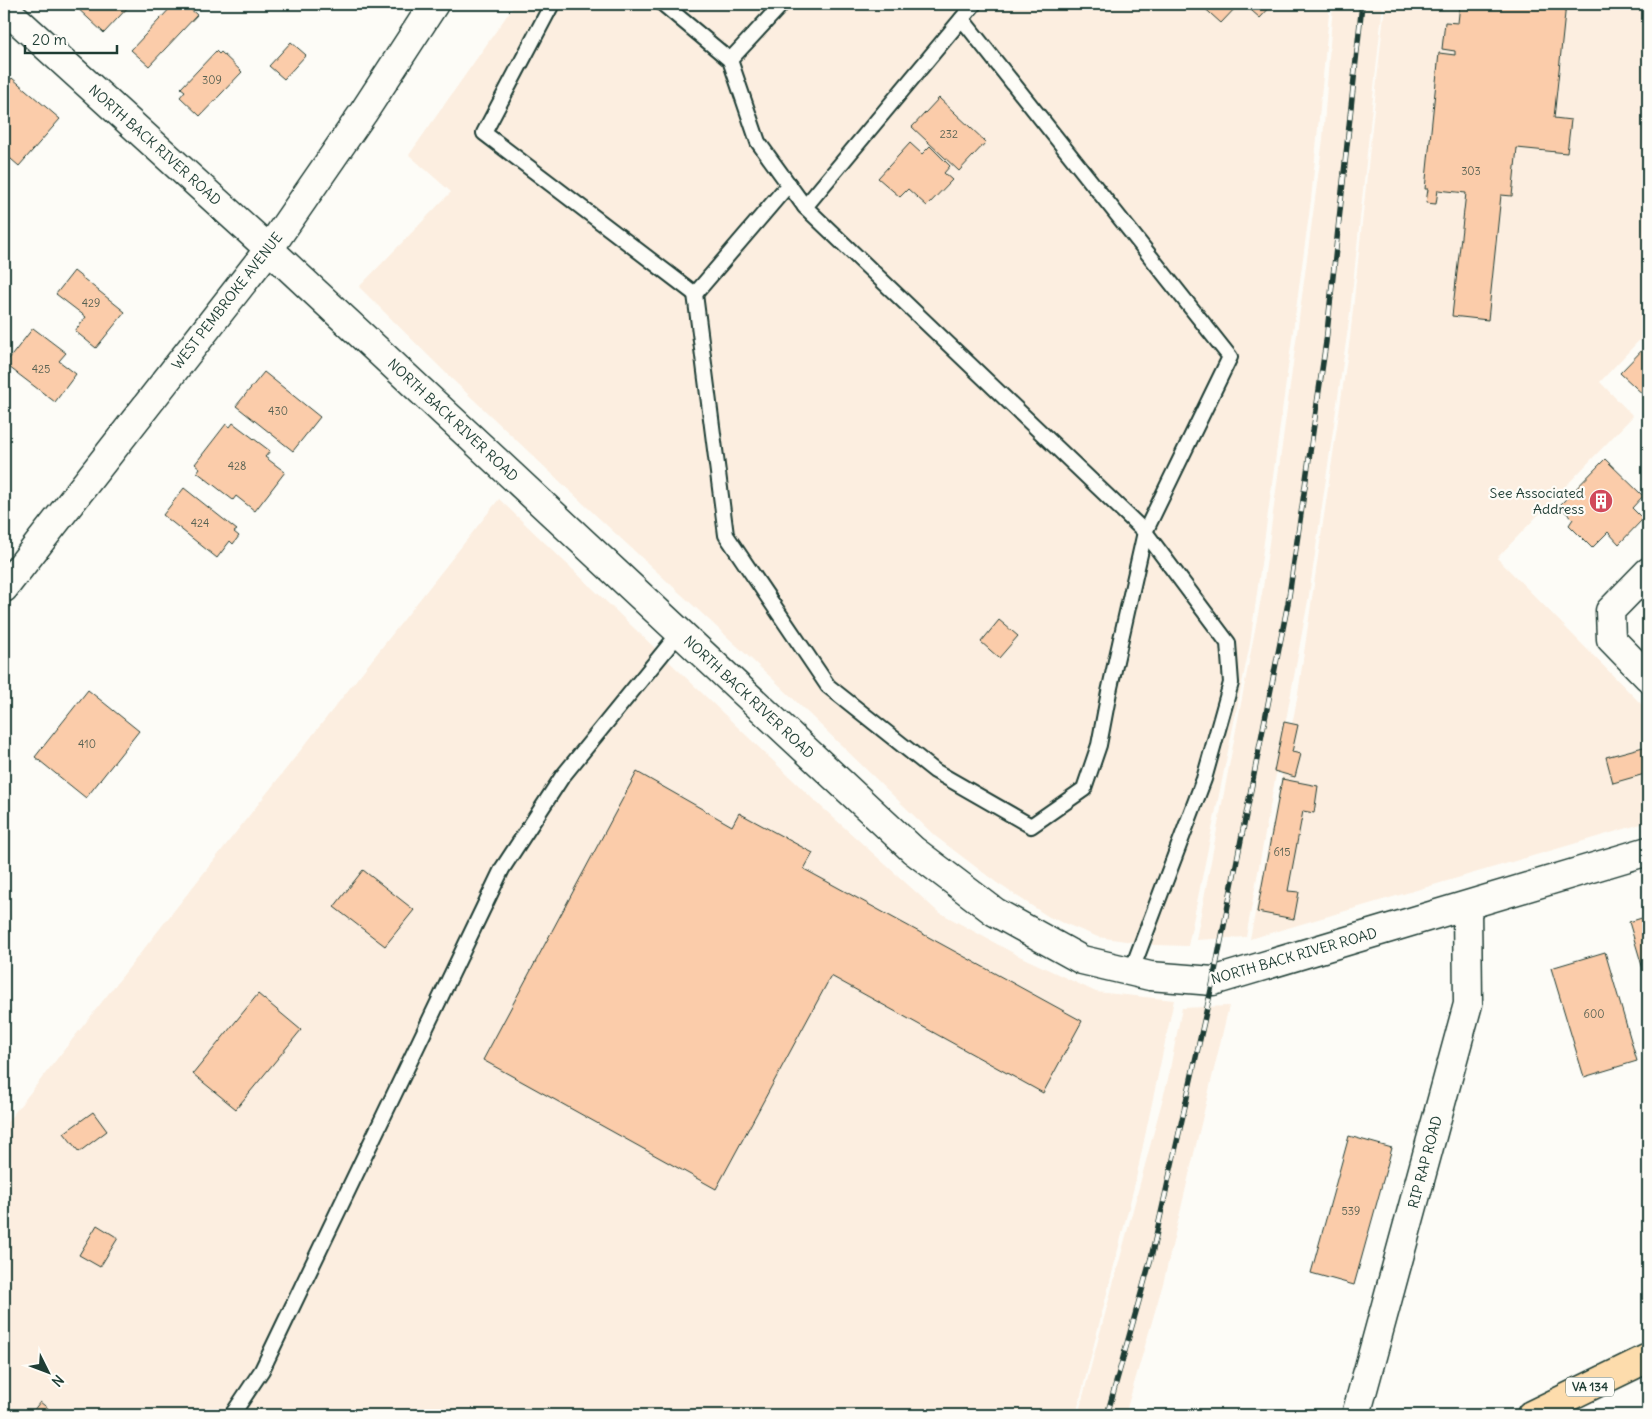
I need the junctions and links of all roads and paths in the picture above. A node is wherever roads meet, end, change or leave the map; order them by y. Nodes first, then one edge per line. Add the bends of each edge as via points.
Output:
1 (9, 4) edge
2 (434, 4) edge
3 (552, 4) edge
4 (663, 4) edge
5 (782, 4) edge
6 (974, 4) edge
7 (4, 9) edge
8 (962, 19) junction
9 (730, 60) junction
10 (789, 184) junction
11 (805, 207) junction
12 (269, 248) junction
13 (694, 294) junction
14 (1145, 532) junction
15 (1648, 572) edge
16 (4, 588) edge
17 (680, 632) junction
18 (1648, 677) edge
19 (1648, 851) edge
20 (1467, 906) junction
21 (1131, 972) junction
22 (1648, 1358) edge
23 (232, 1415) edge
24 (1356, 1415) edge
25 (1531, 1415) edge

1 - 7 street
2 - 12 street, WEST PEMBROKE AVENUE
3 - 13 lane via 484,133
4 - 9 lane
5 - 9 lane
6 - 8 lane
7 - 12 street, NORTH BACK RIVER ROAD
8 - 11 lane
8 - 14 lane via 1230,357
9 - 10 lane via 758,142
10 - 11 lane
10 - 13 lane
11 - 14 lane
12 - 16 street, WEST PEMBROKE AVENUE
12 - 17 street, NORTH BACK RIVER ROAD
13 - 14 lane via 726,535 828,686 935,771 1031,826 1084,789 1099,745
14 - 21 lane via 1228,643 1231,683 1204,779
15 - 18 street via 1610,611 1611,638
17 - 21 street, NORTH BACK RIVER ROAD via 913,850 987,906 1082,960
17 - 23 lane via 562,777 502,868 262,1370
19 - 20 street, NORTH BACK RIVER ROAD
20 - 21 street, NORTH BACK RIVER ROAD via 1213,982
20 - 24 street, RIP RAP ROAD via 1468,1004
22 - 25 main road, VA 134

